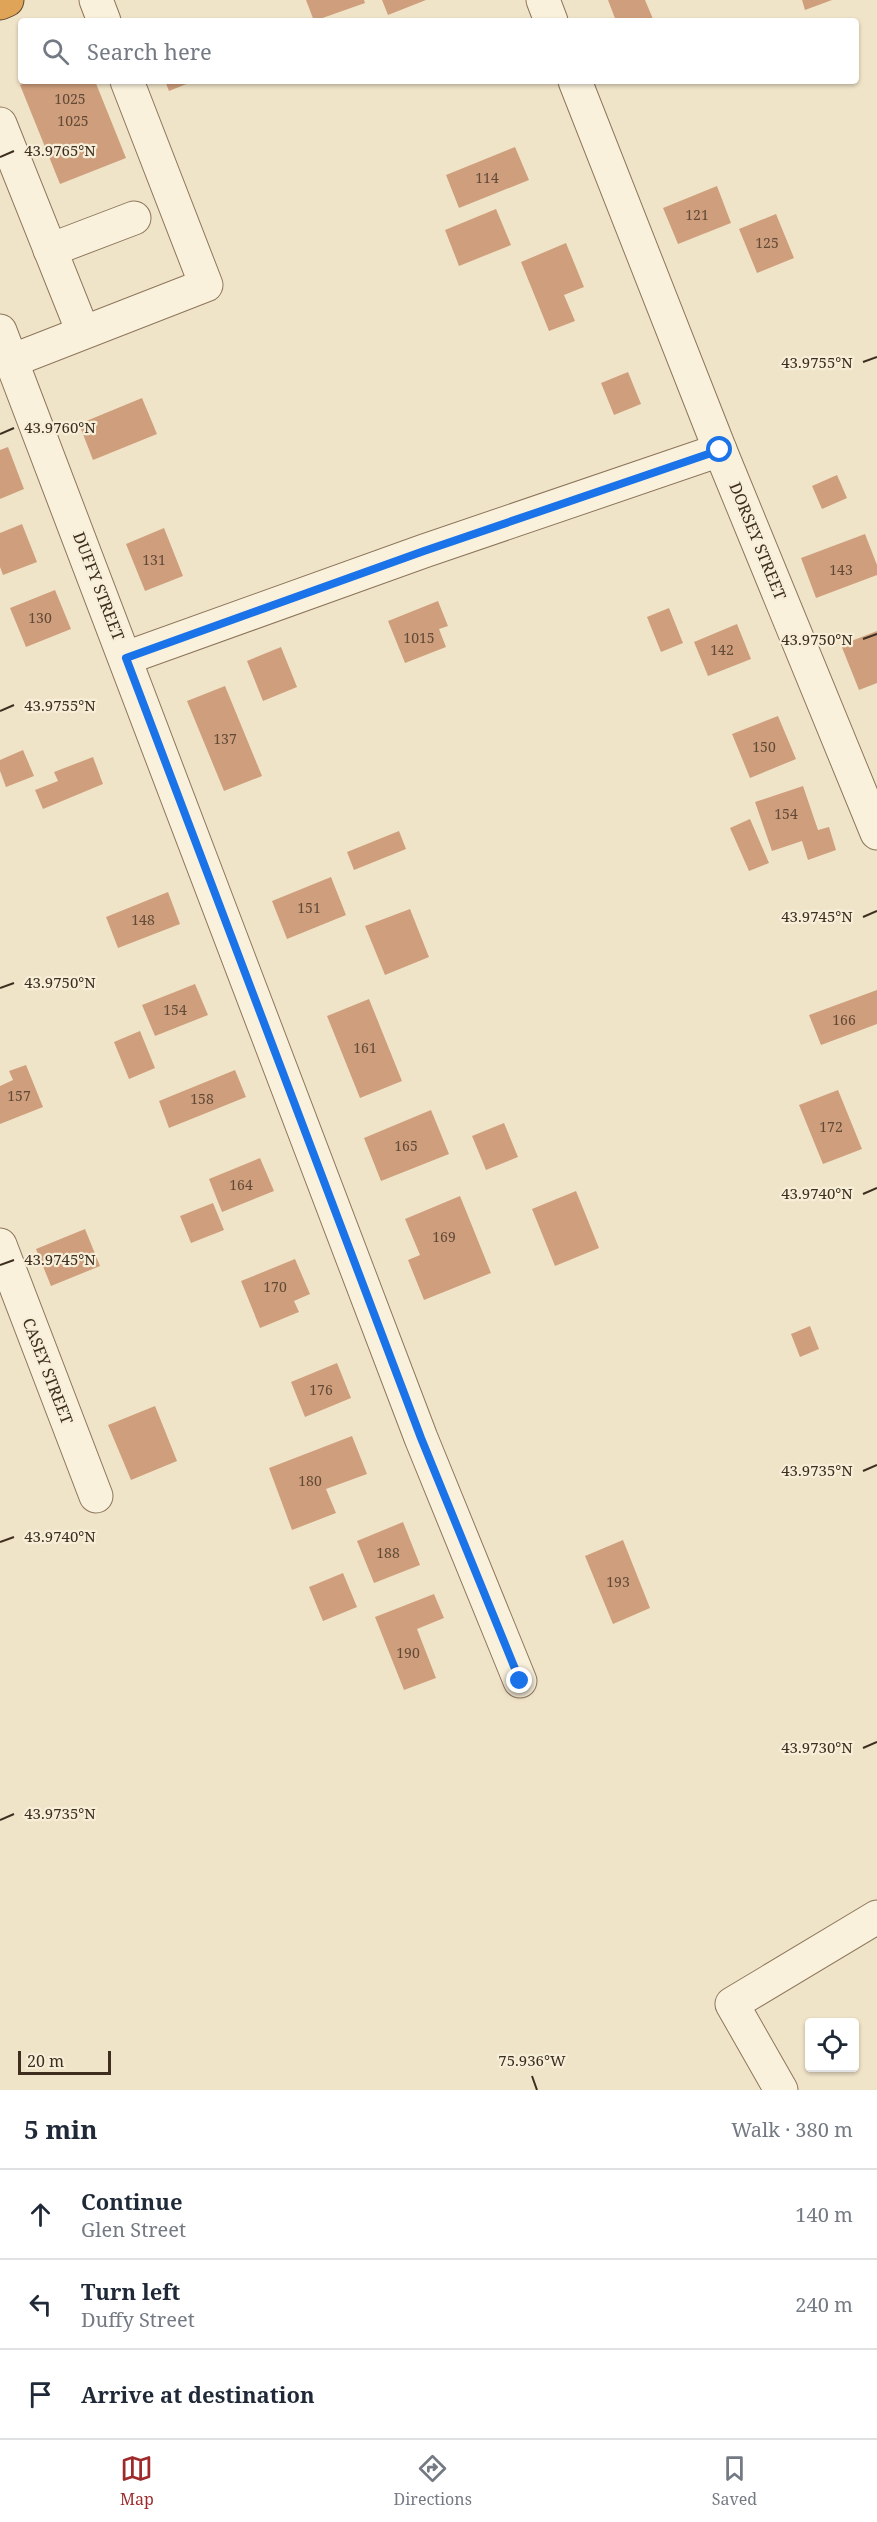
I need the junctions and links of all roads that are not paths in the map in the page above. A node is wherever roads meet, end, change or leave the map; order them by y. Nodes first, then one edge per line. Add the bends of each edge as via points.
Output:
1 (7, 0) edge
2 (96, 0) edge
3 (543, 0) edge
4 (0, 3) edge
5 (103, 18) edge
6 (550, 18) edge
7 (128, 84) edge
8 (576, 84) edge
9 (0, 124) edge
10 (134, 218) dead end
11 (50, 250) junction
12 (83, 332) junction
13 (6, 346) edge
14 (720, 450) junction
15 (126, 658) junction
16 (877, 833) edge
17 (0, 1245) edge
18 (96, 1496) dead end
19 (520, 1681) dead end
20 (877, 1917) edge
21 (781, 2090) edge

1 - 4 highway
2 - 5 street
3 - 6 street
7 - 12 street via 206,285
8 - 14 street, DORSEY STREET
9 - 11 street
10 - 11 street
11 - 12 street
12 - 13 street
13 - 15 street, DUFFY STREET
14 - 15 street
14 - 16 street, DORSEY STREET
15 - 19 street, DUFFY STREET via 421,1438
17 - 18 street, CASEY STREET
20 - 21 street via 732,2004

